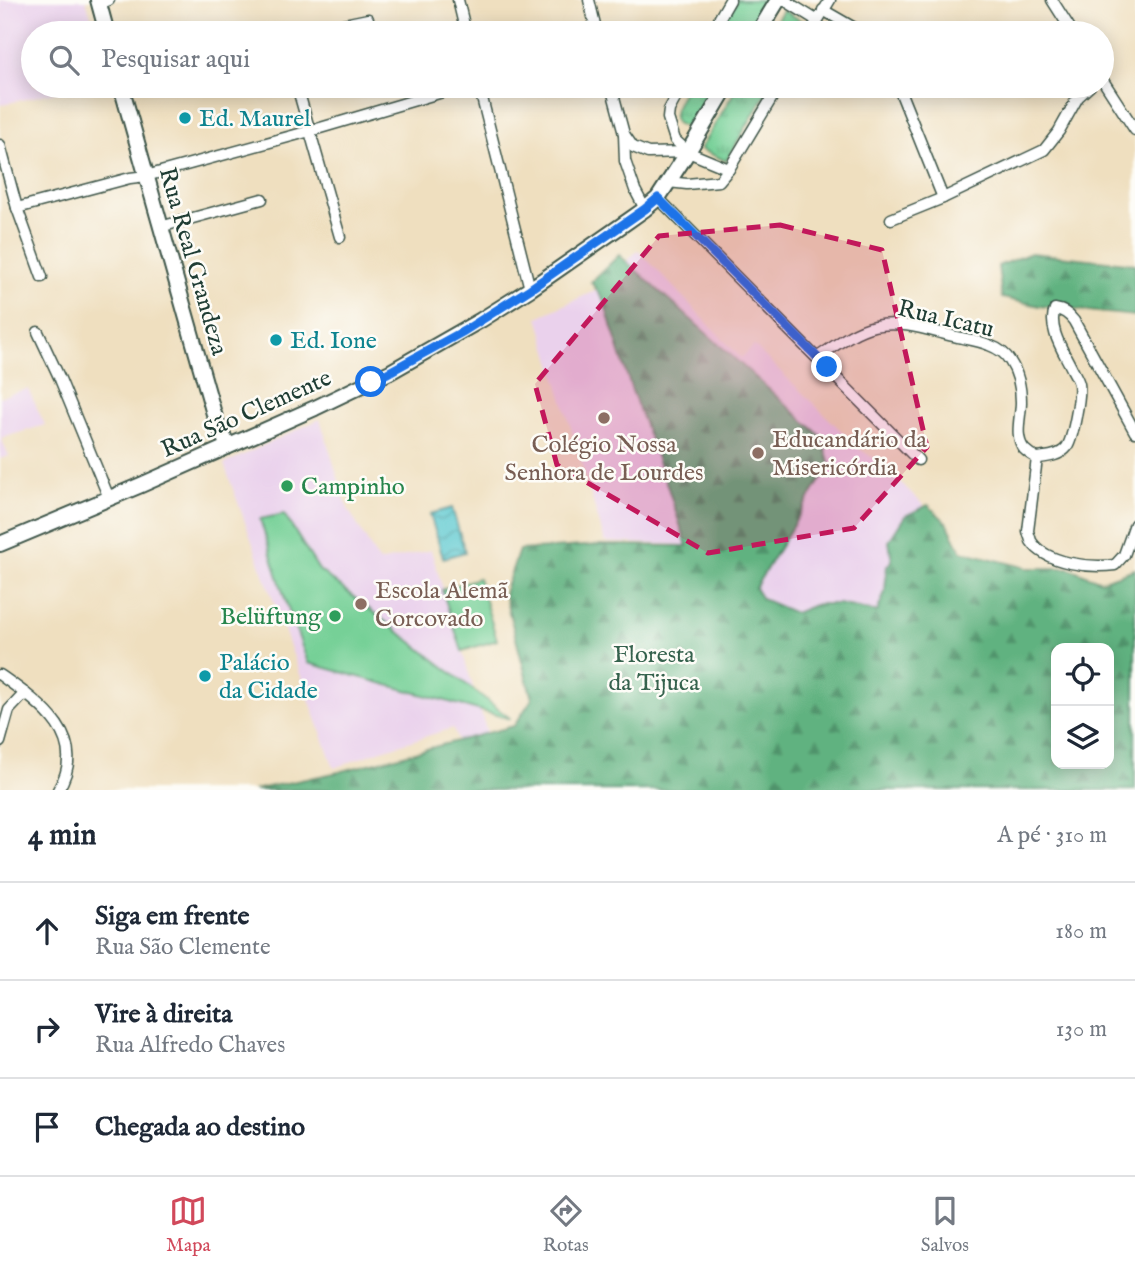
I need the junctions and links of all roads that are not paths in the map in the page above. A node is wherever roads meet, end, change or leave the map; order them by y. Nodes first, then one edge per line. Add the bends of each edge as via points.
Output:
1 (458, 0) edge
2 (589, 0) edge
3 (730, 0) edge
4 (778, 0) edge
5 (783, 0) edge
6 (1052, 0) edge
7 (102, 1) edge
8 (827, 3) edge
9 (105, 21) edge
10 (463, 21) edge
11 (594, 21) edge
12 (718, 21) edge
13 (765, 21) edge
14 (818, 21) joint
15 (849, 21) edge
16 (1065, 21) edge
17 (124, 98) edge
18 (300, 98) edge
19 (422, 98) edge
20 (482, 98) edge
21 (614, 98) edge
22 (676, 98) edge
23 (720, 98) edge
24 (772, 98) edge
25 (903, 98) edge
26 (1077, 98) edge
27 (1114, 98) edge
28 (1135, 130) edge
29 (310, 131) junction
30 (624, 134) junction
31 (0, 145) edge
32 (688, 152) junction
33 (729, 169) junction
34 (146, 176) junction
35 (668, 182) junction
36 (658, 198) junction
37 (943, 198) junction
38 (262, 199) dead end
39 (17, 208) junction
40 (645, 209) junction
41 (891, 219) dead end
42 (160, 227) junction
43 (340, 237) dead end
44 (43, 277) dead end
45 (530, 289) junction
46 (38, 332) dead end
47 (818, 357) junction
48 (1135, 432) edge
49 (228, 446) junction
50 (1037, 458) junction
51 (918, 460) dead end
52 (109, 498) junction
53 (1135, 524) edge
54 (0, 544) edge
55 (0, 674) edge
56 (25, 693) junction
57 (2, 724) edge
58 (0, 742) edge
59 (58, 790) edge

1 - 10 street
2 - 11 street
3 - 12 street
4 - 13 main road
5 - 14 street
6 - 16 street
7 - 9 main road
8 - 14 street
8 - 15 street
17 - 34 main road, Rua Real Grandeza
18 - 29 street
19 - 29 street
20 - 45 street
21 - 30 street
22 - 32 street via 668,118 675,140
23 - 32 main road, Rua São Clemente
24 - 33 street
25 - 37 street
26 - 37 street via 1044,150
27 - 28 street
29 - 34 street
29 - 43 street
30 - 32 street via 633,147 648,153
30 - 40 street via 625,162
31 - 39 street
32 - 33 street
32 - 35 main road, Rua São Clemente
33 - 35 street via 719,181
34 - 39 street
34 - 42 main road, Rua Real Grandeza
35 - 36 main road, Rua São Clemente
36 - 40 main road, Rua São Clemente
36 - 47 street
37 - 41 street
38 - 42 street
39 - 44 street
40 - 45 main road, Rua São Clemente
42 - 49 main road, Rua Real Grandeza via 216,421
45 - 49 main road, Rua São Clemente via 380,377
46 - 52 street
47 - 50 street, Rua Icatu via 858,331 886,325 991,346 1010,361 1019,379 1021,443
47 - 51 street
48 - 50 street via 1074,321 1055,309 1051,317 1055,334 1079,383 1076,421 1067,447 1057,455
49 - 52 main road, Rua São Clemente
50 - 53 street via 1028,531 1031,541 1045,554 1086,566 1115,565 1124,555
52 - 54 main road, Rua São Clemente
55 - 56 street
56 - 57 street
56 - 59 street via 55,720 69,750 66,775
57 - 58 street

